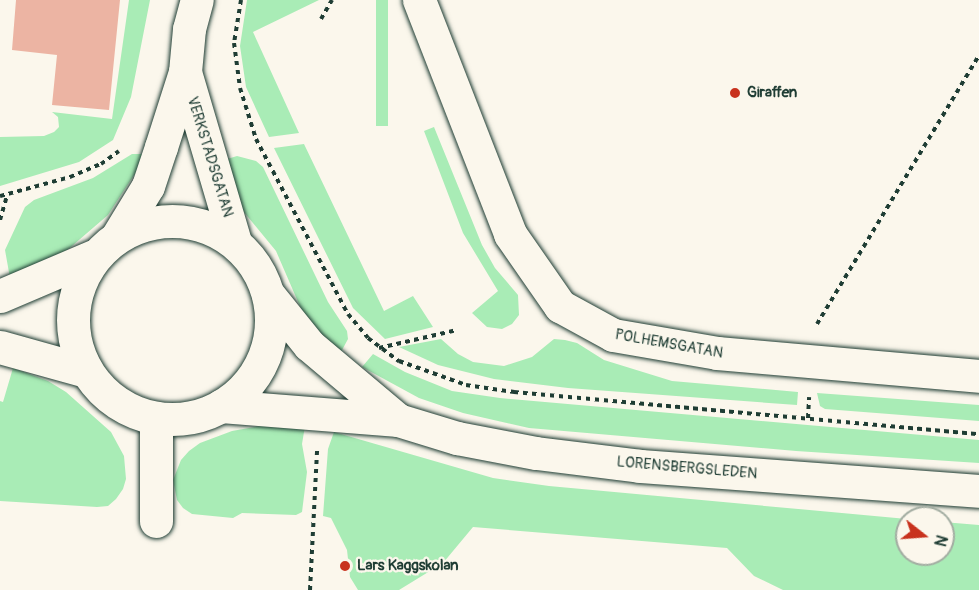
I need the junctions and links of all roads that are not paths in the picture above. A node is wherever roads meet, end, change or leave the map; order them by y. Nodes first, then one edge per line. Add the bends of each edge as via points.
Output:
1 (197, 0) edge
2 (419, 0) edge
3 (185, 72) junction
4 (235, 242) junction
5 (106, 246) junction
6 (268, 294) junction
7 (0, 297) edge
8 (0, 347) edge
9 (86, 371) junction
10 (979, 376) edge
11 (221, 406) junction
12 (156, 418) junction
13 (398, 420) junction
14 (979, 491) edge
15 (156, 521) dead end

1 - 3 street, VERKSTADSGATAN
2 - 10 street, POLHEMSGATAN via 510,234 560,306 613,335 717,353
3 - 4 street, VERKSTADSGATAN
3 - 5 street, VERKSTADSGATAN via 147,186
4 - 5 street, LORENSBERGSLEDEN via 209,226 178,220 146,223
4 - 6 street, LORENSBERGSLEDEN via 256,266
5 - 7 street, LORENSBERGSLEDEN
5 - 9 street, LORENSBERGSLEDEN via 78,284 71,328
6 - 11 street, LORENSBERGSLEDEN via 272,326 263,365 247,385
6 - 13 street, LORENSBERGSLEDEN via 309,345
8 - 9 street
9 - 12 street, LORENSBERGSLEDEN via 104,393 128,410
11 - 12 street, LORENSBERGSLEDEN via 190,418
11 - 13 street, LORENSBERGSLEDEN
12 - 15 street
13 - 14 street, LORENSBERGSLEDEN via 457,438 536,453 628,464

